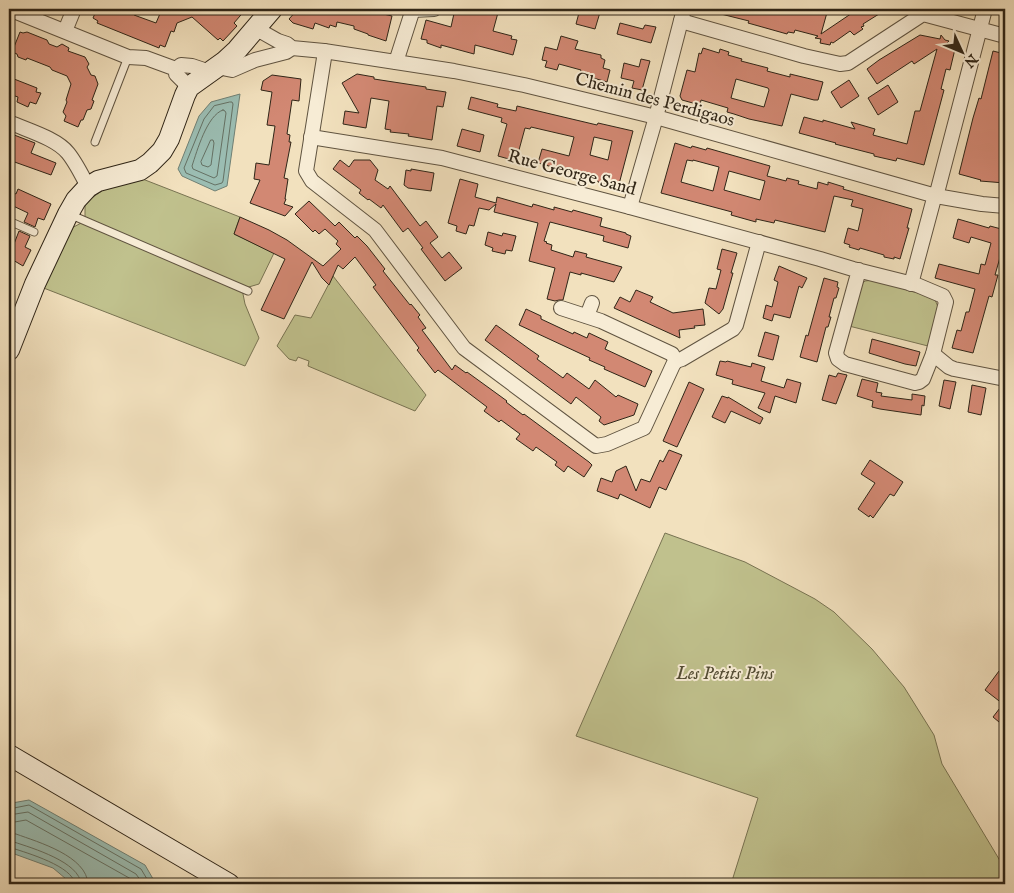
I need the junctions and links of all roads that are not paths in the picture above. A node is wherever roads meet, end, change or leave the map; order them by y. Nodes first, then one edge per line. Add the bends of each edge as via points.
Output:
1 (9, 9) edge
2 (74, 9) edge
3 (272, 9) edge
4 (434, 9) edge
5 (985, 9) edge
6 (413, 10) edge
7 (683, 15) edge
8 (979, 29) junction
9 (65, 31) junction
10 (249, 36) junction
11 (1005, 36) edge
12 (292, 48) junction
13 (324, 51) junction
14 (128, 57) junction
15 (255, 60) junction
16 (396, 62) junction
17 (176, 69) junction
18 (213, 69) junction
19 (189, 87) junction
20 (656, 116) junction
21 (9, 122) edge
22 (311, 136) junction
23 (96, 142) dead end
24 (88, 187) junction
25 (936, 196) junction
26 (1005, 206) edge
27 (630, 207) junction
28 (68, 214) junction
29 (9, 221) edge
30 (34, 232) dead end
31 (759, 242) junction
32 (859, 270) junction
33 (911, 284) junction
34 (248, 291) dead end
35 (561, 308) dead end
36 (9, 350) edge
37 (933, 354) junction
38 (676, 361) junction
39 (1005, 379) edge
40 (9, 755) edge
41 (206, 879) edge
42 (229, 884) edge

1 - 9 street
2 - 9 street
3 - 10 street
4 - 6 street
5 - 8 street
6 - 16 street
7 - 8 street via 804,56 840,64 848,63 923,14
7 - 20 street
8 - 11 street
8 - 25 street
9 - 14 street
10 - 12 street, Chemin des Perdigaos via 278,41
10 - 15 street via 250,55
10 - 18 street
12 - 13 street, Chemin des Perdigaos
12 - 15 street, Chemin des Perdigaos
13 - 16 street, Chemin des Perdigaos
13 - 22 street
14 - 17 street via 146,58
14 - 23 lane
15 - 18 street, Chemin des Perdigaos via 232,70
16 - 20 street, Chemin des Perdigaos via 524,85
17 - 18 street, Chemin des Perdigaos via 181,65
17 - 19 street via 176,74
18 - 19 street
19 - 24 street via 169,139 150,163 140,170 98,181
20 - 25 street, Chemin des Perdigaos
20 - 27 street
21 - 24 street via 62,147
22 - 27 street, Rue George Sand via 442,158
22 - 38 street via 306,171 312,181 375,230 464,348 596,446 644,428
24 - 28 street
25 - 26 street, Chemin des Perdigaos
25 - 33 street
27 - 31 street, Rue George Sand
28 - 34 lane
28 - 36 street
29 - 30 lane
31 - 32 street, Rue George Sand
31 - 38 street via 736,325
32 - 33 street, Rue George Sand
32 - 37 street, Rue George Sand via 836,353 838,359 845,364 915,383 923,379
33 - 37 street, Rue George Sand via 943,296 946,302
35 - 38 street via 590,309 601,321 672,354
37 - 39 street via 954,369
40 - 41 street
41 - 42 street

